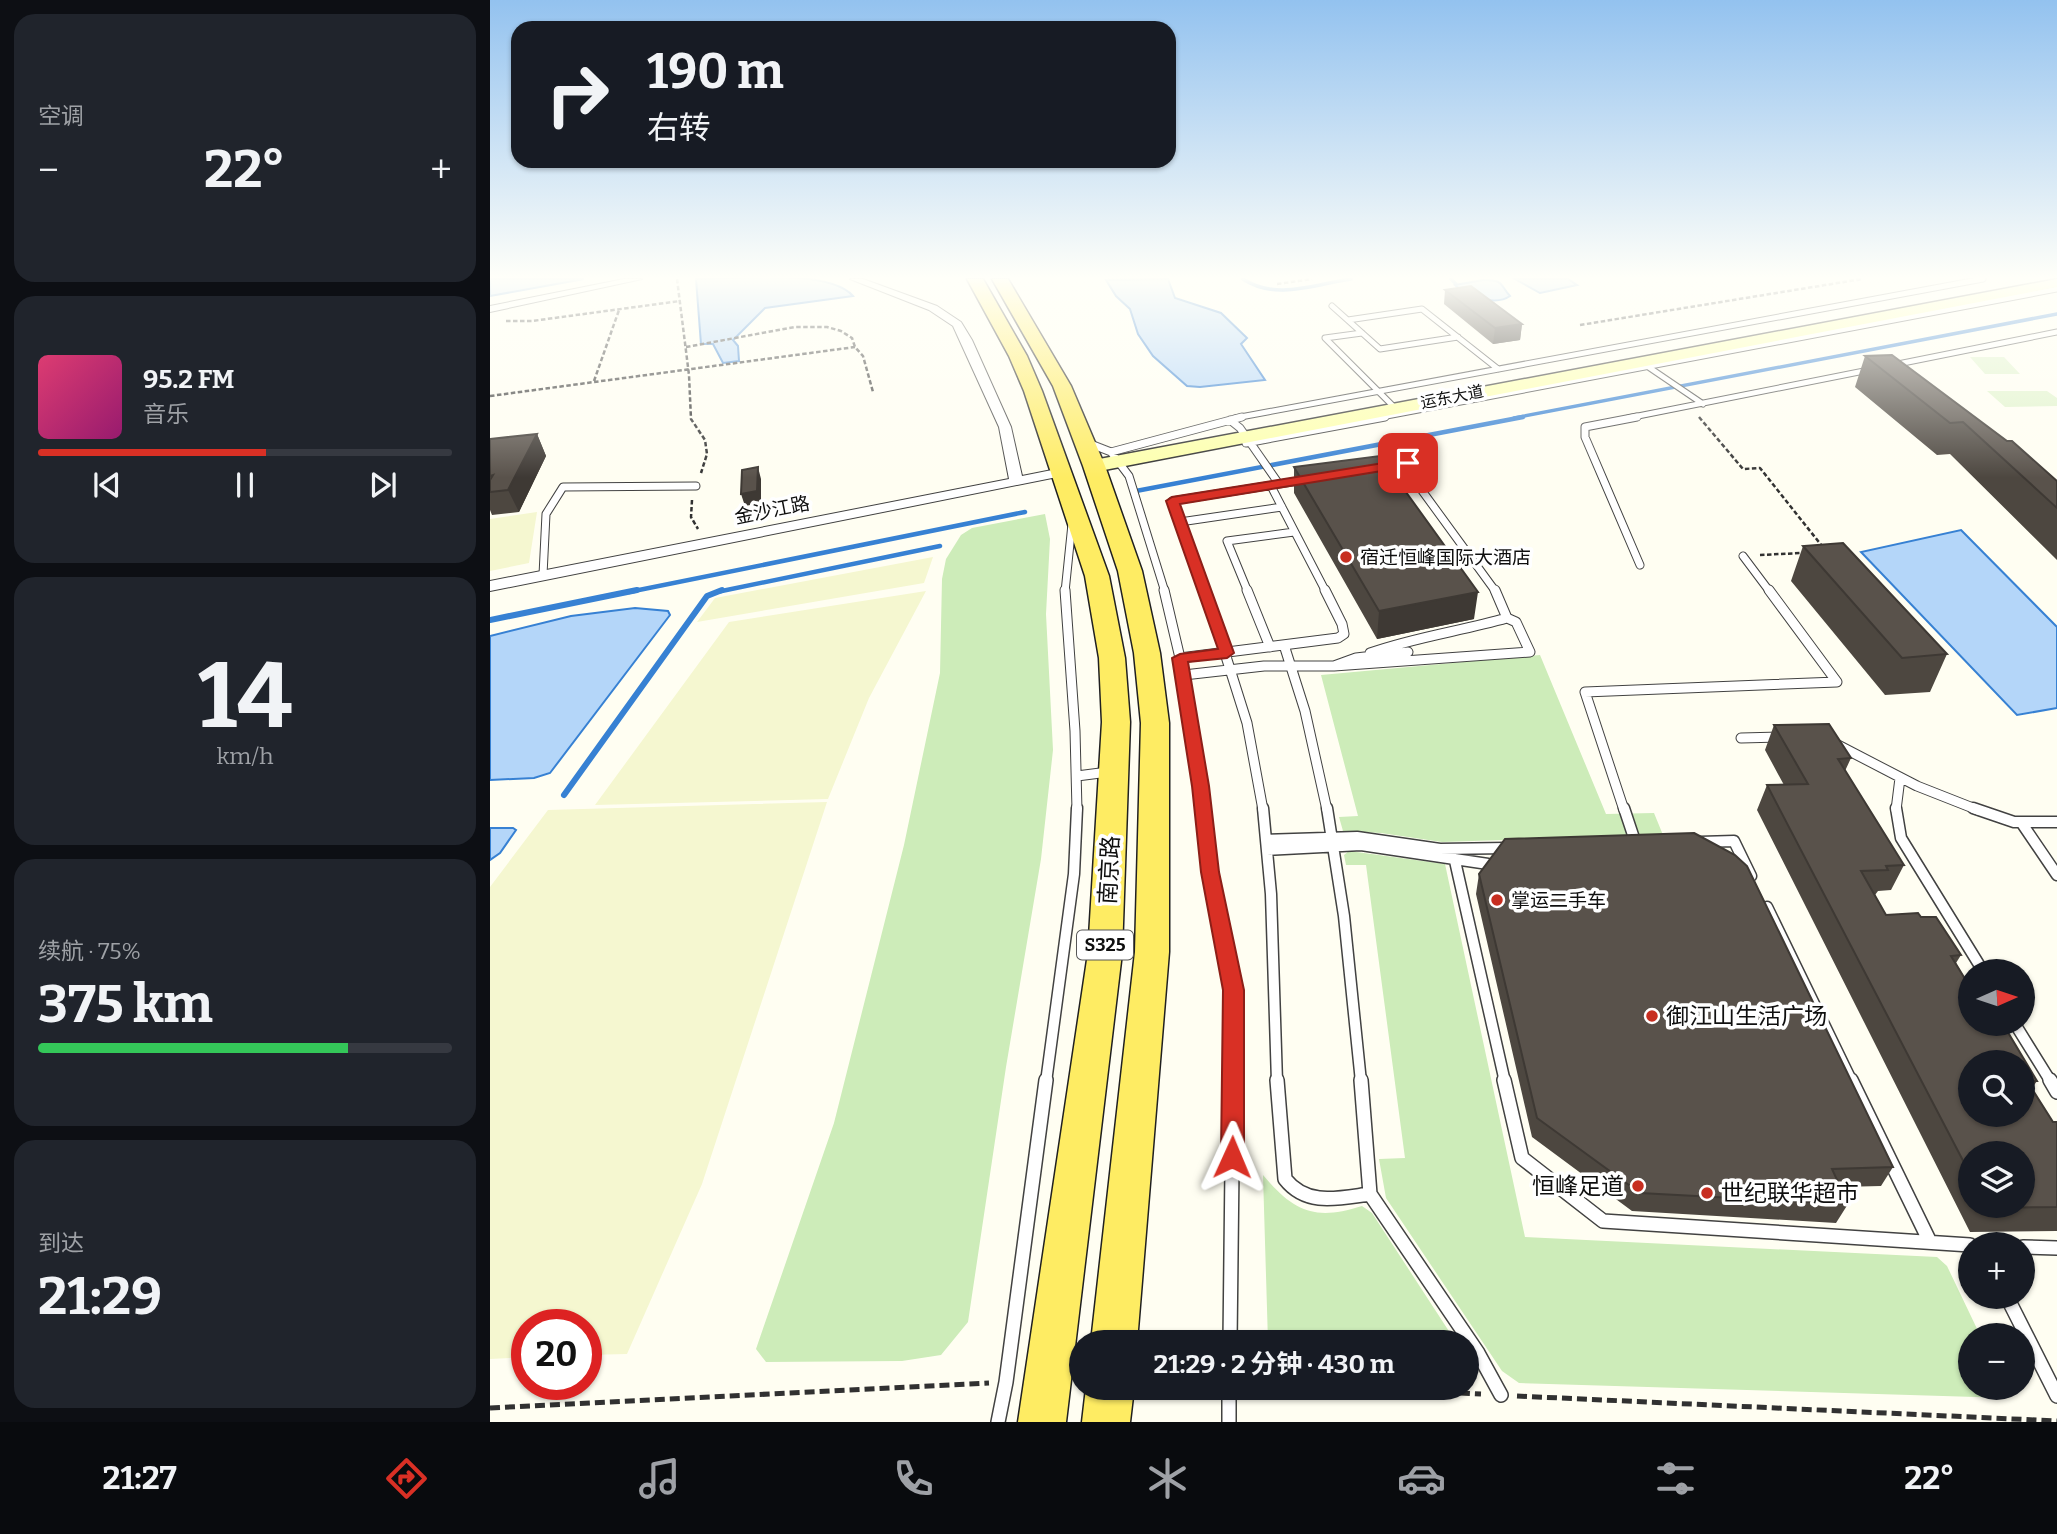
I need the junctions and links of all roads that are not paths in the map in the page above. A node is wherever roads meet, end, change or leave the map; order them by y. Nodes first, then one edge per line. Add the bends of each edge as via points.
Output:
1 (969, 345) edge
2 (1012, 345) edge
3 (1039, 345) edge
4 (1332, 345) edge
5 (1376, 345) edge
6 (1404, 345) edge
7 (1468, 345) edge
8 (1625, 345) edge
9 (1698, 345) edge
10 (1737, 345) edge
11 (1991, 345) edge
12 (1644, 364) junction
13 (1875, 368) edge
14 (1498, 369) junction
15 (1899, 373) edge
16 (1386, 400) junction
17 (1703, 404) junction
18 (1241, 432) junction
19 (1088, 457) junction
20 (1374, 468) edge
21 (1320, 477) edge
22 (1016, 480) junction
23 (1274, 482) junction
24 (696, 486) road end
25 (1282, 507) junction
26 (1074, 509) junction
27 (1180, 522) junction
28 (1294, 532) junction
29 (1743, 556) road end
30 (1640, 565) dead end
31 (543, 575) junction
32 (490, 586) edge
33 (1507, 618) junction
34 (1283, 645) junction
35 (1270, 647) junction
36 (1408, 652) dead end
37 (1227, 653) junction
38 (1180, 658) junction
39 (1356, 658) junction
40 (1334, 666) junction
41 (1291, 667) junction
42 (1233, 669) junction
43 (1184, 675) junction
44 (1794, 736) edge
45 (1821, 736) edge
46 (1741, 738) dead end
47 (1113, 772) junction
48 (1077, 776) junction
49 (1900, 778) junction
50 (2021, 822) junction
51 (2057, 822) edge
52 (1332, 841) junction
53 (1685, 842) edge
54 (1623, 844) edge
55 (1267, 845) junction
56 (1520, 847) edge
57 (1455, 861) junction
58 (1488, 864) edge
59 (2057, 875) edge
60 (1976, 959) edge
61 (2022, 1036) edge
62 (2057, 1092) edge
63 (1370, 1194) junction
64 (1930, 1242) junction
65 (1958, 1244) edge
66 (2035, 1247) edge
67 (2057, 1248) edge
68 (2013, 1309) edge
69 (1115, 1330) edge
70 (1230, 1330) edge
71 (1501, 1395) road end
72 (2057, 1396) edge
73 (1109, 1400) edge
74 (1229, 1400) edge
75 (998, 1422) edge
76 (1042, 1422) edge
77 (1106, 1422) edge
78 (1229, 1422) edge

1 - 22 street via 1005,427
2 - 19 main road, S325
3 - 19 main road, S325
4 - 16 lane
5 - 6 lane via 1380,349
7 - 14 lane
8 - 14 lane
9 - 16 main road, 运东大道
10 - 12 main road, 运东大道
11 - 15 lane via 1888,366
12 - 16 main road, 运东大道
12 - 17 lane
12 - 18 lane
13 - 17 lane
14 - 16 lane
16 - 18 main road, 运东大道
16 - 18 lane
17 - 30 lane via 1590,425 1584,432
18 - 19 main road, 运东大道
18 - 19 lane
18 - 23 lane
19 - 22 street, 金沙江路
19 - 26 main road, 南京路 / S325
19 - 38 lane via 1129,476
19 - 69 main road, S325 via 1130,570 1147,653 1154,723 1152,952
20 - 33 lane via 1401,463 1414,466 1423,476 1415,481 1494,588
21 - 23 lane
22 - 31 street, 金沙江路
23 - 25 lane
23 - 27 lane via 1172,501
24 - 31 lane via 563,487 546,514
25 - 27 lane
25 - 28 lane
26 - 47 main road, 南京路 / S325 via 1097,576 1112,658
26 - 48 lane via 1065,595
27 - 37 lane
28 - 34 lane via 1344,634
28 - 35 lane via 1227,541
29 - 54 lane via 1837,682 1585,692 1642,844
31 - 32 street, 金沙江路
33 - 39 lane via 1406,640
33 - 40 lane via 1516,622 1530,652
34 - 35 lane
34 - 41 lane
35 - 37 lane
36 - 39 lane
37 - 38 lane
37 - 42 lane
38 - 43 lane
39 - 40 lane
40 - 41 lane
41 - 42 lane
41 - 52 lane via 1317,757
42 - 43 lane
42 - 55 lane via 1262,798
43 - 70 lane via 1210,872 1233,990
44 - 46 lane
45 - 49 lane
47 - 48 lane
47 - 76 main road, 南京路 / S325 via 1105,953
48 - 75 lane via 1074,874
49 - 50 lane
49 - 60 lane via 1894,803 1901,838
50 - 51 lane
50 - 59 lane
52 - 55 lane
52 - 56 lane via 1371,838 1440,849
52 - 57 lane
52 - 63 lane via 1347,946
53 - 64 lane via 1734,841
55 - 63 lane via 1285,1180 1291,1189 1315,1199
57 - 58 lane
57 - 64 lane via 1522,1158 1604,1221
61 - 62 lane
63 - 71 lane via 1478,1353
64 - 65 lane
66 - 67 lane
68 - 72 lane
73 - 77 main road
74 - 78 lane

